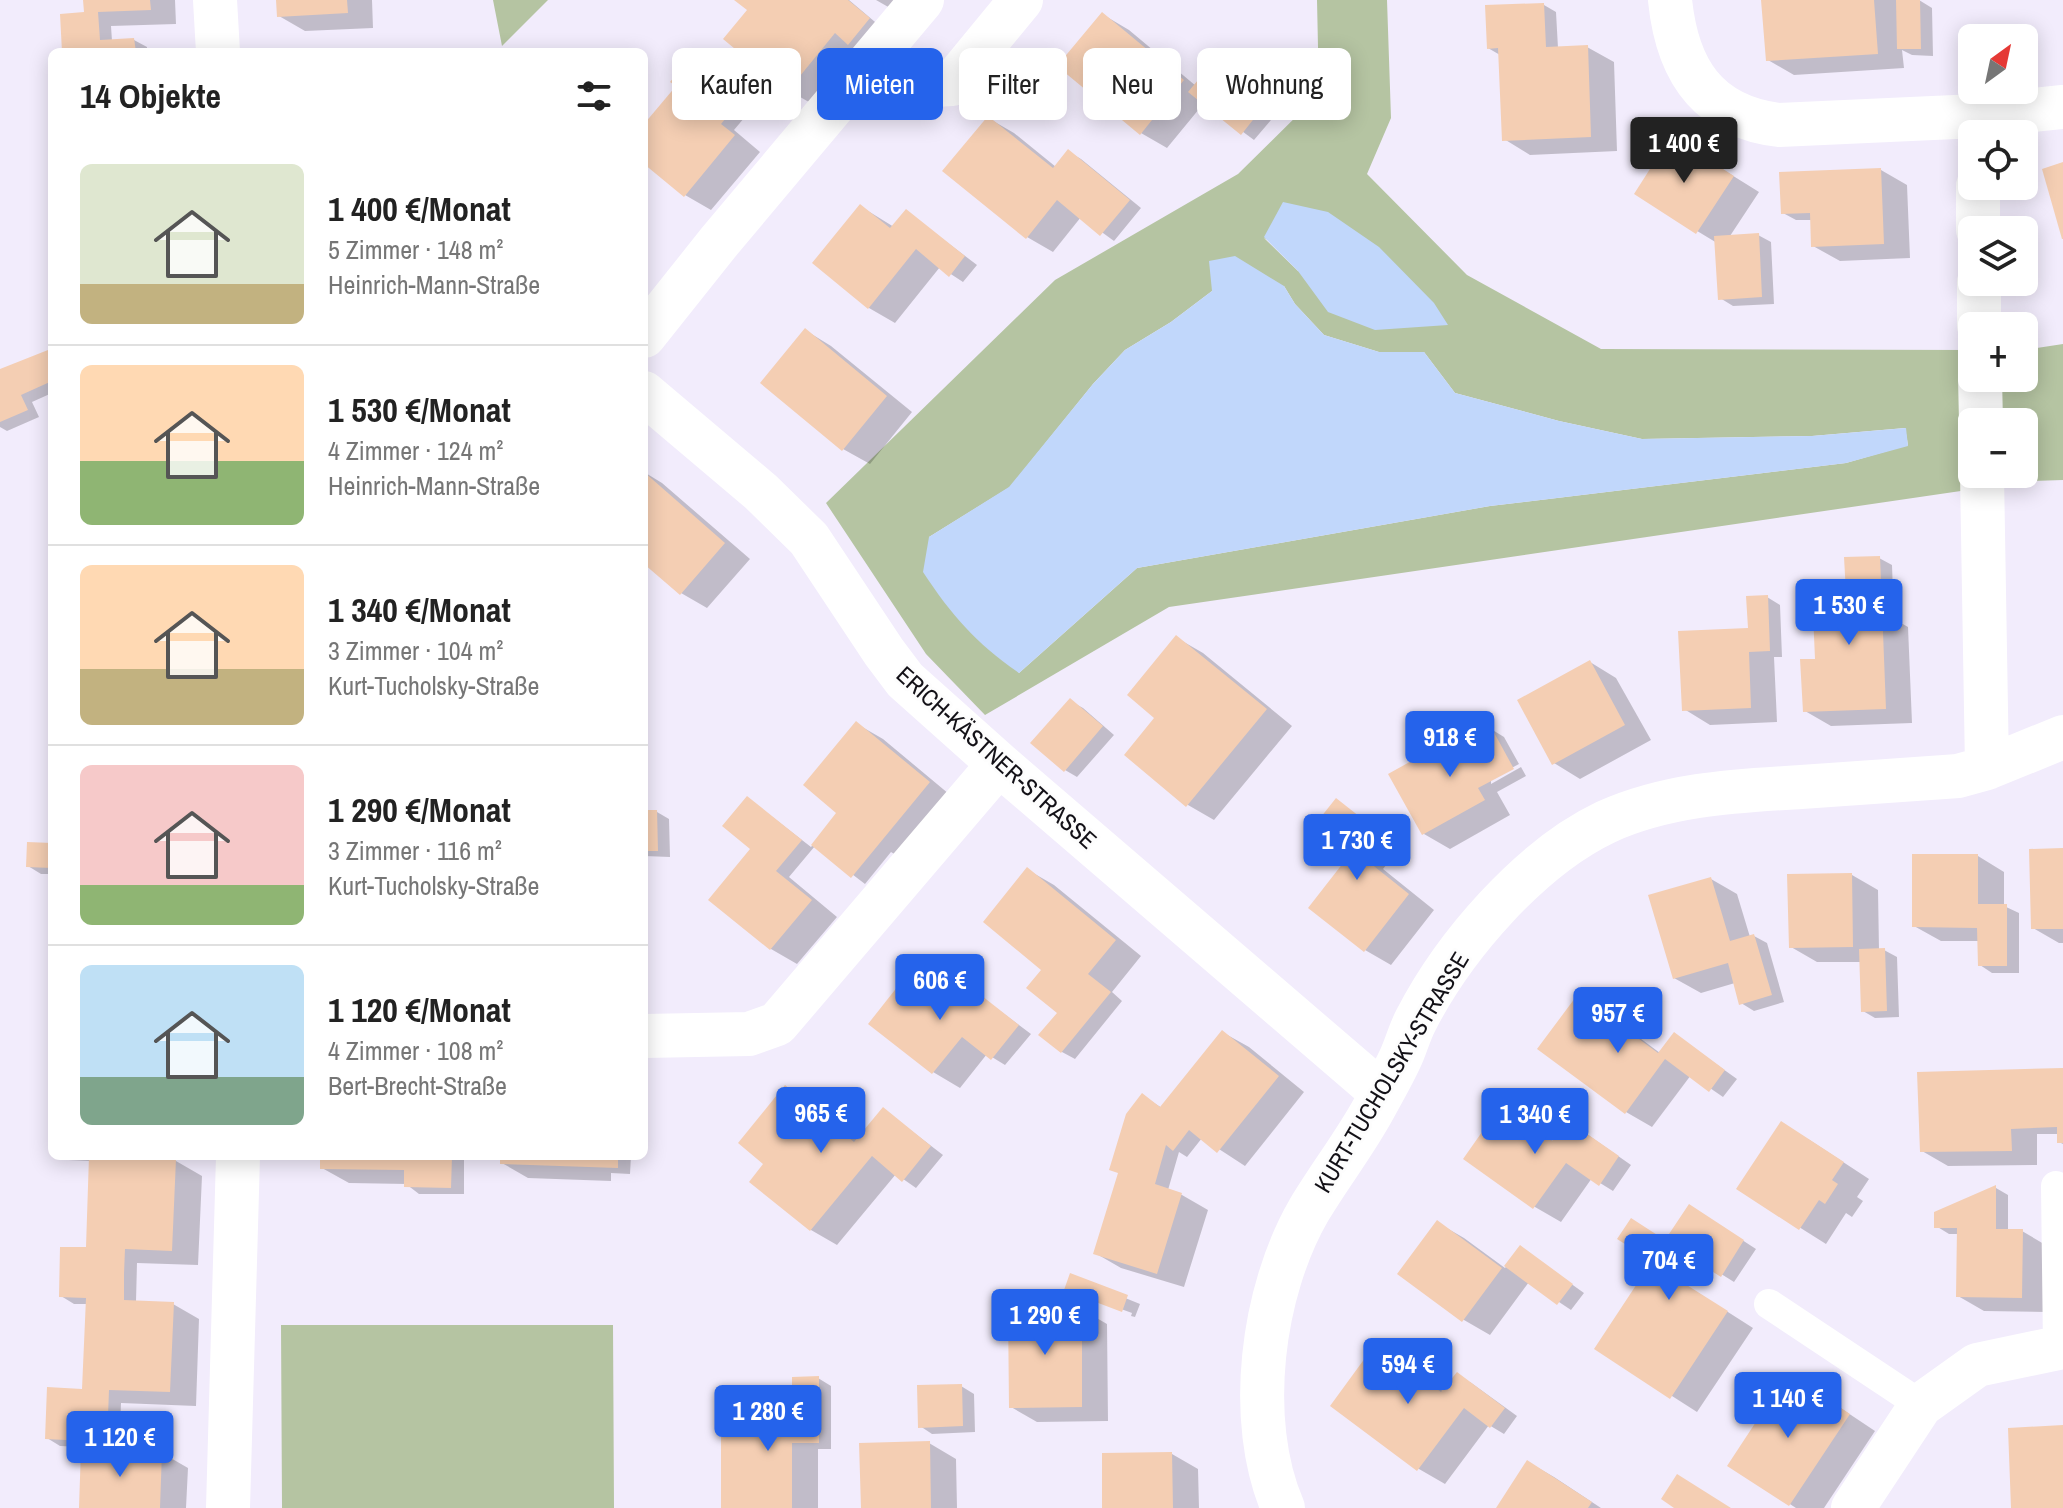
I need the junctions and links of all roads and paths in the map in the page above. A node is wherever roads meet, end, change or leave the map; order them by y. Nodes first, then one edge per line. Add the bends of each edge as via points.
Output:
1 (215, 0) edge
2 (922, 0) edge
3 (1021, 0) edge
4 (1670, 0) edge
5 (218, 48) edge
6 (882, 48) edge
7 (943, 85) edge
8 (2063, 107) edge
9 (822, 120) edge
10 (2001, 120) edge
11 (1958, 125) edge
12 (648, 331) edge
13 (648, 396) edge
14 (1982, 488) edge
15 (2063, 737) edge
16 (999, 764) junction
17 (1987, 768) junction
18 (648, 1036) edge
19 (1382, 1093) junction
20 (238, 1160) edge
21 (2056, 1186) dead end
22 (1769, 1304) dead end
23 (2061, 1347) edge
24 (1921, 1405) junction
25 (228, 1508) edge
26 (1283, 1508) edge
27 (1853, 1508) edge

1 - 5 street
2 - 6 street
3 - 7 street via 952,84
4 - 11 street via 1673,28 1694,80 1730,112 1779,125
8 - 10 street
9 - 12 street
13 - 16 street, ERICH-KÄSTNER-STRASSE via 789,517 905,680
14 - 17 street
15 - 17 street, KURT-TUCHOLSKY-STRASSE
16 - 18 street via 777,1024 749,1034
16 - 19 street, ERICH-KÄSTNER-STRASSE
17 - 19 street, KURT-TUCHOLSKY-STRASSE via 1958,776 1689,797 1634,811 1562,846 1517,886 1461,951 1415,1022
19 - 26 street, KURT-TUCHOLSKY-STRASSE via 1308,1212 1276,1288 1263,1361 1262,1402 1269,1459
20 - 25 street
21 - 23 lane
22 - 24 lane
23 - 24 street via 1977,1365
24 - 27 street

